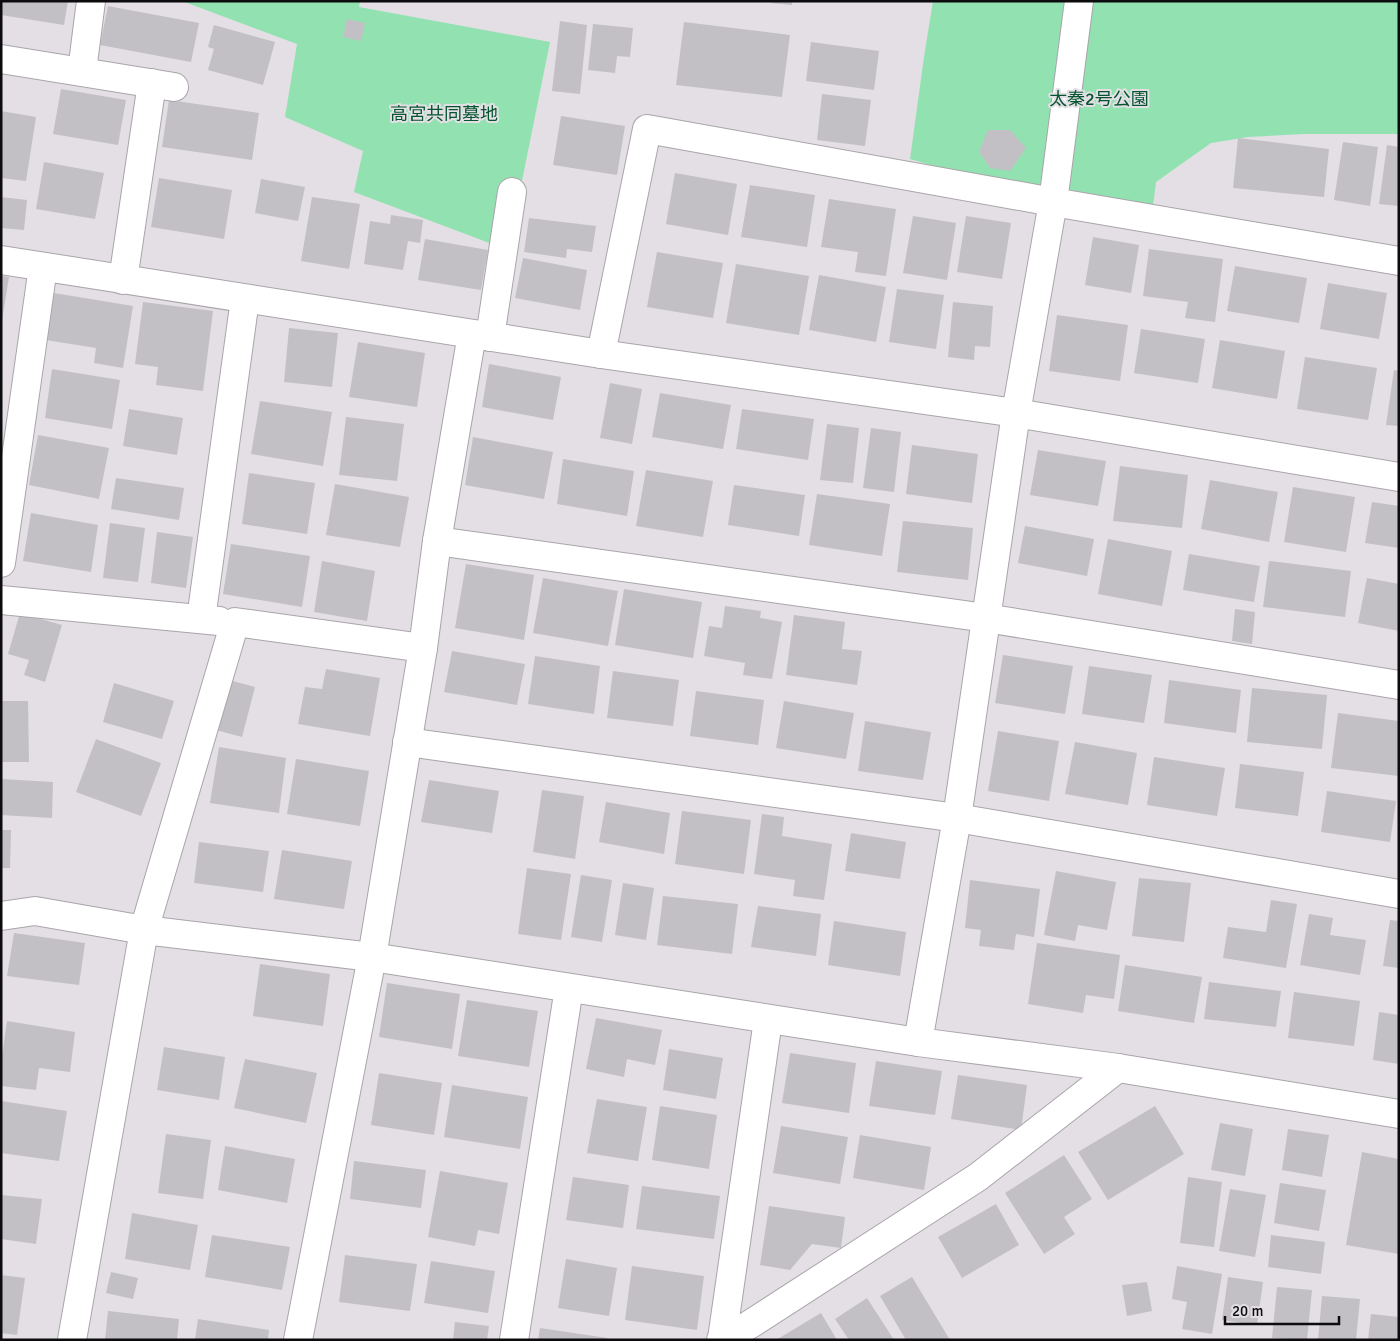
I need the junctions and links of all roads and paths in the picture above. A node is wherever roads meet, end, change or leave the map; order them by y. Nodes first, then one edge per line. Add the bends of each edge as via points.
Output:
1 (91, 1) edge
2 (1079, 1) edge
3 (1, 59) edge
4 (82, 71) junction
5 (512, 192) dead end
6 (1053, 202) junction
7 (1, 260) edge
8 (1399, 261) edge
9 (43, 267) junction
10 (124, 280) junction
11 (245, 299) junction
12 (481, 336) junction
13 (601, 354) junction
14 (1016, 413) junction
15 (1399, 477) edge
16 (5, 504) edge
17 (437, 541) junction
18 (1, 563) edge
19 (1, 600) edge
20 (986, 618) junction
21 (201, 619) junction
22 (235, 622) junction
23 (423, 648) junction
24 (1399, 685) edge
25 (407, 742) junction
26 (957, 818) junction
27 (1399, 894) edge
28 (1, 916) edge
29 (144, 930) junction
30 (372, 957) junction
31 (569, 988) junction
32 (768, 1020) junction
33 (918, 1042) junction
34 (1118, 1068) junction
35 (1399, 1114) edge
36 (72, 1340) edge
37 (298, 1340) edge
38 (514, 1340) edge
39 (721, 1340) edge

1 - 4 street
2 - 6 street
3 - 4 street
4 - 10 street via 163,85
5 - 12 street
6 - 8 street
6 - 13 street via 647,129
6 - 14 street
7 - 9 street
9 - 10 street
9 - 16 street
10 - 11 street
11 - 12 street
11 - 21 street
12 - 13 street
12 - 17 street
13 - 14 street
14 - 15 street
14 - 20 street
16 - 18 street
17 - 20 street
17 - 23 street
19 - 21 street
20 - 24 street
20 - 26 street
21 - 22 street
22 - 23 street
22 - 29 street
23 - 25 street
25 - 26 street
25 - 30 street
26 - 27 street
26 - 33 street
28 - 29 street via 35,911
29 - 30 street
29 - 36 street
30 - 31 street
30 - 37 street
31 - 32 street
31 - 38 street
32 - 33 street
32 - 39 street
33 - 34 street
34 - 35 street
34 - 39 street via 978,1176

